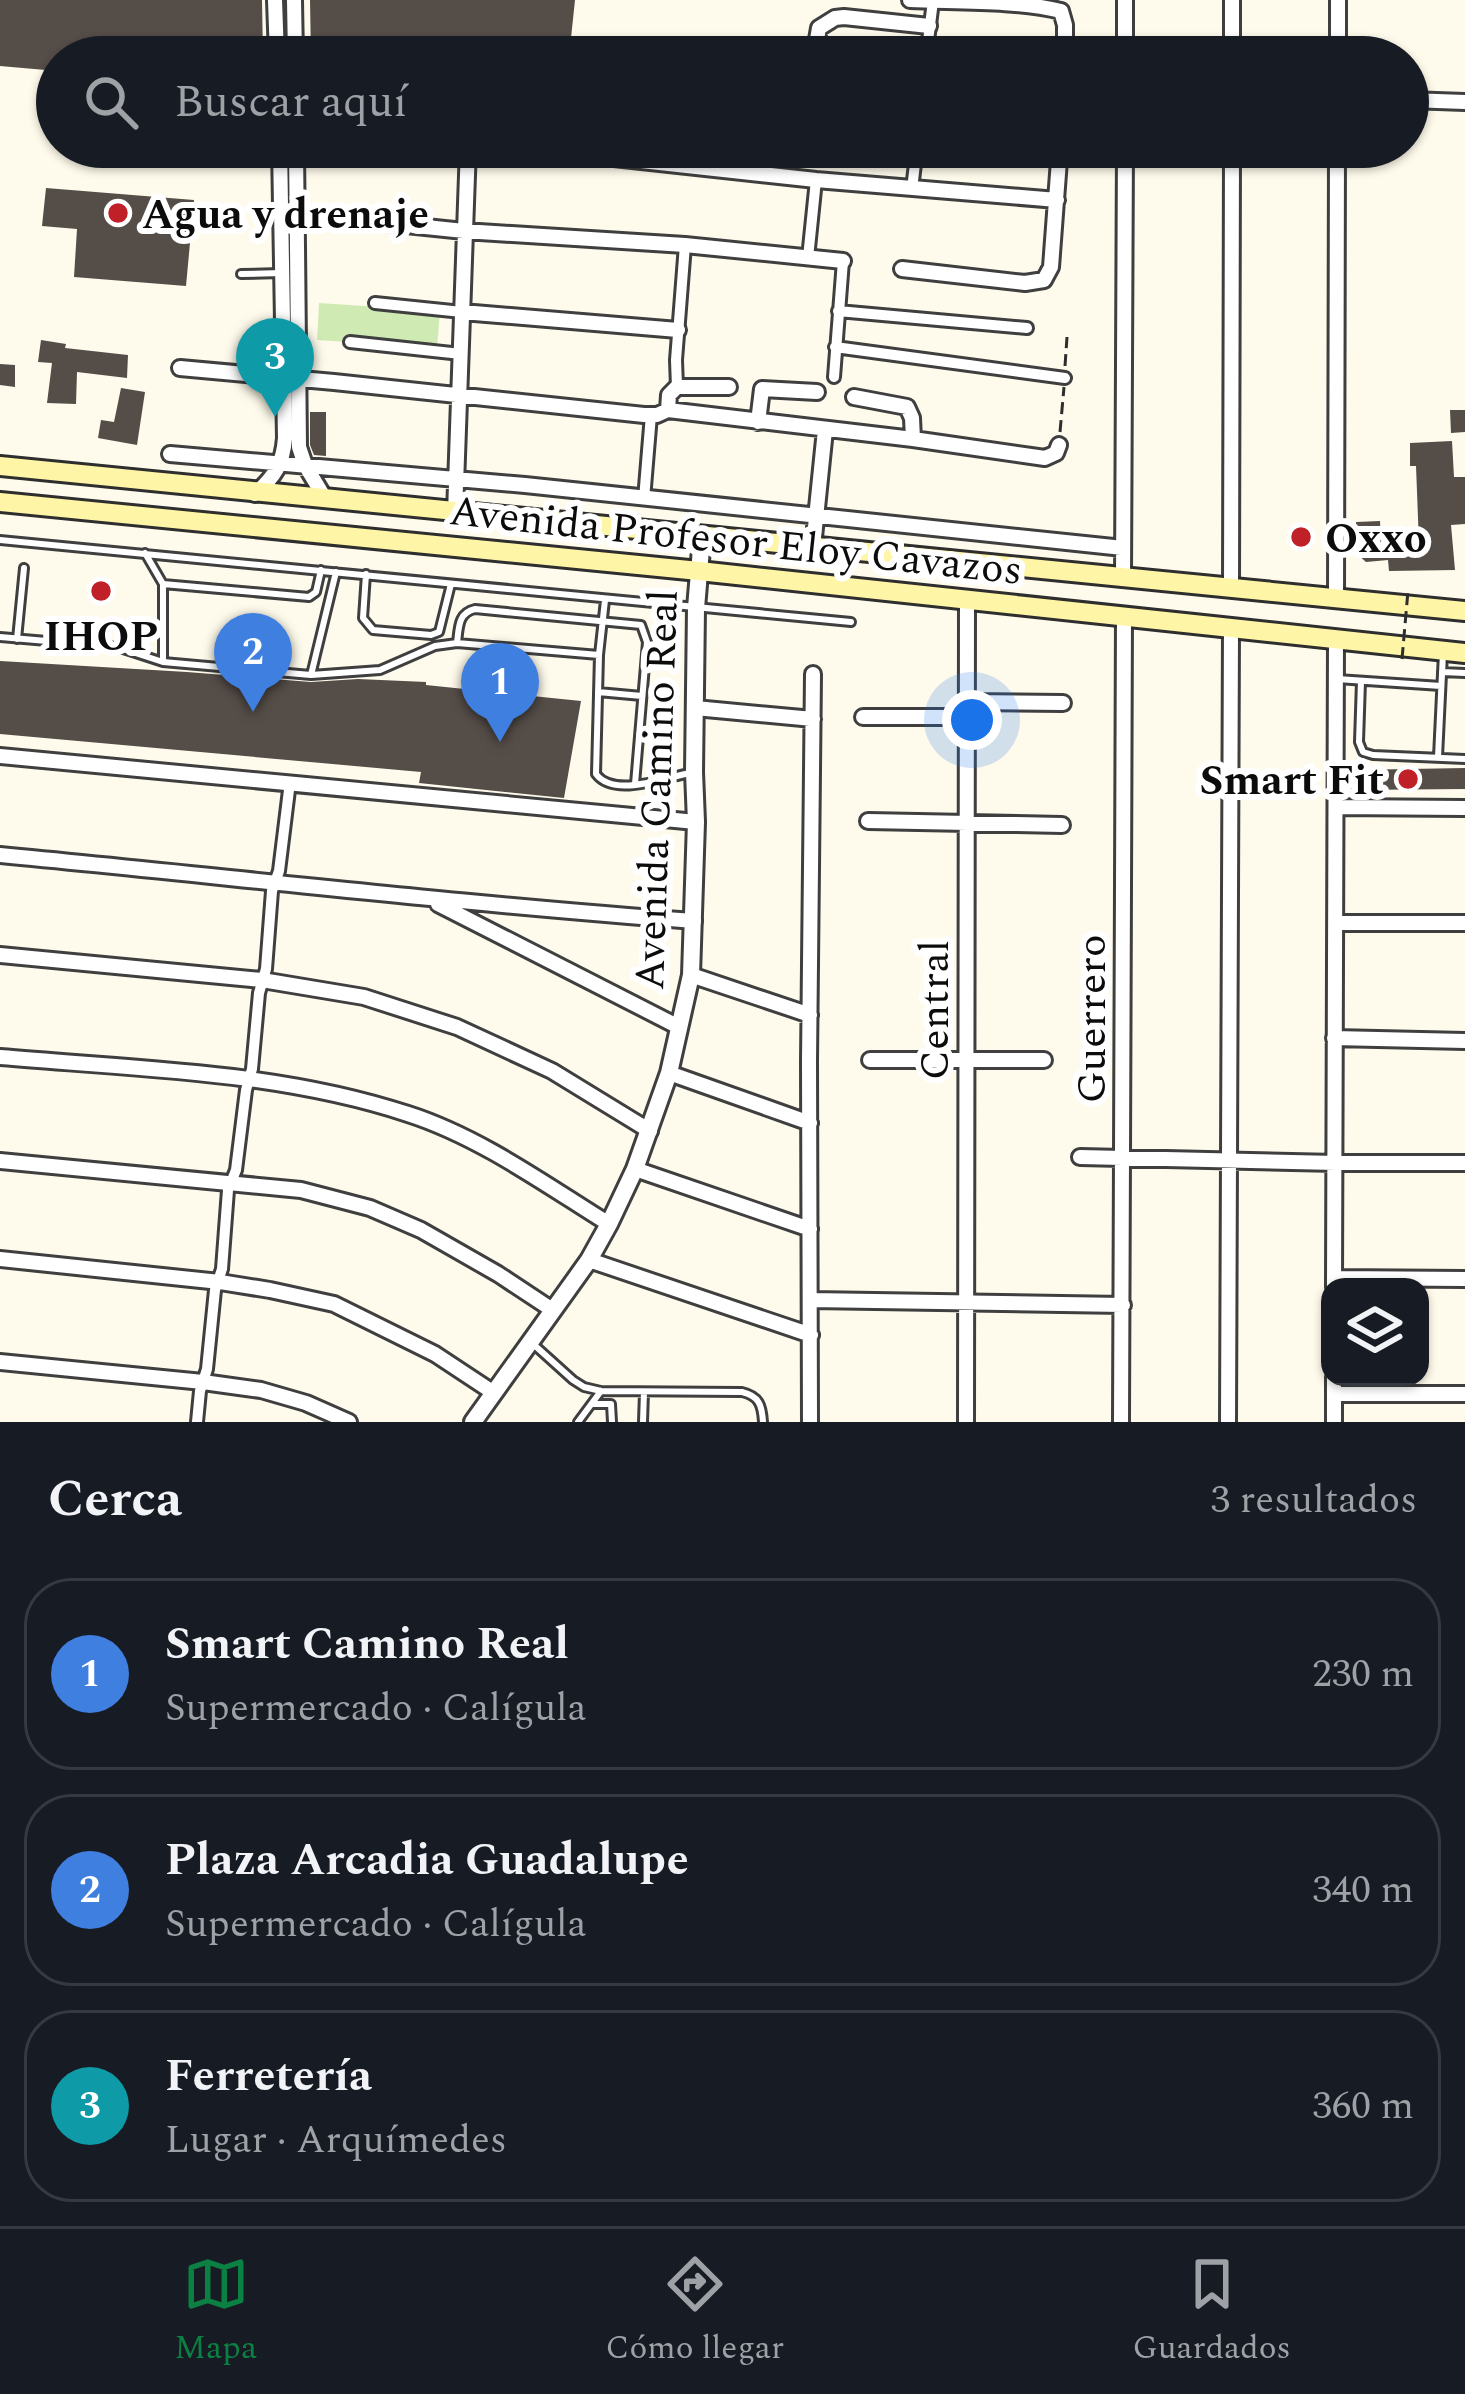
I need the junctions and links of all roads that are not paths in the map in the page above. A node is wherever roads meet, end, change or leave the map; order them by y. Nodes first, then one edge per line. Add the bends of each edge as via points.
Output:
1 (275, 0) edge
2 (294, 0) edge
3 (910, 0) edge
4 (933, 0) edge
5 (1125, 0) edge
6 (1232, 0) edge
7 (1338, 0) edge
8 (929, 26) junction
9 (276, 36) edge
10 (295, 36) edge
11 (816, 36) edge
12 (928, 36) edge
13 (1064, 36) edge
14 (1125, 36) edge
15 (1232, 36) edge
16 (1338, 36) edge
17 (1429, 101) edge
18 (1465, 102) edge
19 (283, 168) edge
20 (294, 168) edge
21 (466, 168) edge
22 (706, 168) edge
23 (914, 168) edge
24 (1059, 168) edge
25 (1125, 168) edge
26 (1232, 168) edge
27 (1337, 168) edge
28 (816, 180) junction
29 (912, 188) junction
30 (1057, 200) junction
31 (289, 212) junction
32 (464, 231) junction
33 (686, 245) junction
34 (808, 258) junction
35 (843, 261) joint
36 (902, 268) dead end
37 (290, 272) junction
38 (241, 274) dead end
39 (375, 303) dead end
40 (838, 311) junction
41 (462, 312) junction
42 (1027, 328) dead end
43 (678, 330) junction
44 (350, 342) dead end
45 (835, 347) junction
46 (461, 354) junction
47 (180, 368) dead end
48 (834, 377) dead end
49 (292, 378) junction
50 (1065, 378) dead end
51 (676, 387) junction
52 (729, 387) dead end
53 (817, 392) dead end
54 (460, 396) junction
55 (854, 397) dead end
56 (668, 410) junction
57 (651, 416) junction
58 (758, 422) junction
59 (825, 430) junction
60 (913, 439) junction
61 (1059, 446) dead end
62 (170, 454) dead end
63 (282, 464) junction
64 (304, 465) junction
65 (0, 466) edge
66 (458, 480) junction
67 (255, 494) junction
68 (644, 499) junction
69 (326, 500) junction
70 (0, 502) edge
71 (455, 513) junction
72 (817, 516) junction
73 (702, 537) junction
74 (0, 540) edge
75 (813, 547) junction
76 (1123, 548) junction
77 (146, 553) junction
78 (24, 568) dead end
79 (320, 570) junction
80 (699, 571) junction
81 (336, 572) junction
82 (366, 574) junction
83 (1123, 579) junction
84 (451, 583) junction
85 (163, 584) junction
86 (1231, 589) junction
87 (605, 599) junction
88 (967, 599) junction
89 (1336, 599) junction
90 (696, 608) junction
91 (1465, 611) edge
92 (1124, 617) junction
93 (603, 620) junction
94 (850, 622) dead end
95 (1231, 628) junction
96 (0, 637) edge
97 (17, 639) junction
98 (1336, 639) junction
99 (457, 643) junction
100 (1443, 651) junction
101 (1465, 652) edge
102 (599, 655) junction
103 (164, 662) junction
104 (1442, 672) junction
105 (1465, 673) edge
106 (813, 674) dead end
107 (310, 675) junction
108 (1336, 679) junction
109 (1361, 681) junction
110 (1442, 686) junction
111 (598, 692) junction
112 (642, 695) junction
113 (1064, 703) dead end
114 (695, 708) junction
115 (967, 710) junction
116 (863, 718) dead end
117 (813, 719) junction
118 (0, 756) edge
119 (1438, 758) junction
120 (1465, 759) edge
121 (694, 772) junction
122 (290, 782) junction
123 (634, 784) junction
124 (1337, 807) junction
125 (1465, 808) edge
126 (868, 820) dead end
127 (696, 822) junction
128 (967, 823) junction
129 (1062, 825) dead end
130 (0, 855) edge
131 (276, 881) junction
132 (427, 899) junction
133 (694, 921) junction
134 (1336, 923) junction
135 (1465, 923) edge
136 (0, 955) edge
137 (691, 975) junction
138 (262, 980) junction
139 (810, 1015) junction
140 (680, 1027) junction
141 (1334, 1038) junction
142 (1465, 1041) edge
143 (0, 1057) edge
144 (870, 1060) dead end
145 (1044, 1060) dead end
146 (966, 1061) junction
147 (669, 1073) junction
148 (248, 1080) junction
149 (810, 1123) junction
150 (650, 1131) junction
151 (1080, 1157) dead end
152 (1123, 1160) junction
153 (0, 1161) edge
154 (1230, 1162) junction
155 (1336, 1163) junction
156 (1465, 1163) edge
157 (635, 1169) junction
158 (232, 1183) junction
159 (609, 1224) junction
160 (810, 1229) junction
161 (0, 1259) edge
162 (589, 1260) junction
163 (1334, 1278) edge
164 (1465, 1279) edge
165 (1429, 1280) edge
166 (220, 1282) junction
167 (812, 1300) junction
168 (966, 1301) junction
169 (1123, 1305) junction
170 (551, 1309) junction
171 (811, 1335) junction
172 (529, 1341) junction
173 (0, 1363) edge
174 (203, 1382) junction
175 (1334, 1386) edge
176 (1349, 1386) edge
177 (601, 1391) junction
178 (644, 1392) junction
179 (494, 1393) junction
180 (1465, 1394) edge
181 (592, 1404) junction
182 (196, 1422) edge
183 (349, 1422) edge
184 (473, 1422) edge
185 (578, 1422) edge
186 (612, 1422) edge
187 (643, 1422) edge
188 (763, 1422) edge
189 (809, 1422) edge
190 (966, 1422) edge
191 (1121, 1422) edge
192 (1228, 1422) edge
193 (1334, 1422) edge

1 - 9 street
2 - 10 street
3 - 4 street
4 - 8 street
4 - 13 street via 1048,7 1064,15
5 - 14 street
6 - 15 street
7 - 16 street
8 - 11 street via 844,17 825,22
8 - 12 street
17 - 18 street
19 - 31 street
20 - 31 street
21 - 32 street
22 - 28 street
23 - 29 street
24 - 30 street
25 - 76 street
26 - 86 street
27 - 89 street
28 - 29 street
28 - 34 street
29 - 30 street
30 - 36 street via 1044,280
31 - 32 street
31 - 37 street
32 - 33 street
32 - 41 street
33 - 34 street
33 - 43 street
34 - 35 street
35 - 40 street
37 - 38 lane
37 - 49 street
39 - 41 street
40 - 42 street
40 - 45 street
41 - 43 street
41 - 46 street
43 - 51 street
44 - 46 street
45 - 48 street
45 - 50 street
46 - 54 street
47 - 49 street
49 - 54 street
49 - 63 street
49 - 64 street
51 - 52 street
51 - 56 street
53 - 58 street via 763,389
54 - 57 street
54 - 66 street
55 - 60 street via 907,407
56 - 57 street
56 - 58 street
57 - 68 street
58 - 59 street
59 - 60 street
59 - 72 street
60 - 61 street via 1045,458
62 - 63 street
63 - 64 street
63 - 67 street
64 - 66 street
64 - 69 street
65 - 67 main road, Avenida Profesor Eloy Cavazos
66 - 68 street
66 - 71 street
67 - 69 main road, Avenida Profesor Eloy Cavazos
68 - 72 street
69 - 71 main road, Avenida Profesor Eloy Cavazos
70 - 80 main road, Avenida Profesor Eloy Cavazos
71 - 73 main road, Avenida Profesor Eloy Cavazos
72 - 75 street
72 - 76 street
73 - 75 main road, Avenida Profesor Eloy Cavazos
73 - 80 street, Avenida Camino Real
74 - 77 lane
75 - 83 main road, Avenida Profesor Eloy Cavazos
76 - 83 street
77 - 79 lane
77 - 85 lane
78 - 97 lane
79 - 81 lane
79 - 85 lane via 309,597
80 - 88 main road, Avenida Profesor Eloy Cavazos
80 - 90 street, Avenida Camino Real
81 - 82 lane
81 - 107 lane
82 - 84 lane
82 - 84 lane via 363,618 373,630 439,632
83 - 86 main road, Avenida Profesor Eloy Cavazos
84 - 87 lane
85 - 103 lane
86 - 89 main road, Avenida Profesor Eloy Cavazos
87 - 90 lane
87 - 93 lane
88 - 92 main road, Avenida Profesor Eloy Cavazos
88 - 115 street, Central
89 - 91 main road, Avenida Profesor Eloy Cavazos
90 - 94 lane
90 - 114 street, Avenida Camino Real
92 - 95 main road, Avenida Profesor Eloy Cavazos
92 - 152 street, Guerrero
93 - 99 lane via 476,609 463,614
93 - 102 lane
93 - 112 lane via 644,629
95 - 98 main road, Avenida Profesor Eloy Cavazos
95 - 154 street
96 - 97 lane
97 - 103 lane via 117,647
98 - 100 main road, Avenida Profesor Eloy Cavazos
98 - 108 street
99 - 102 lane
99 - 107 lane via 380,670
100 - 101 main road, Avenida Profesor Eloy Cavazos
100 - 104 lane
102 - 111 lane
103 - 107 lane
104 - 105 lane
104 - 110 lane
106 - 117 street
108 - 109 lane
108 - 124 street
109 - 110 lane
109 - 119 lane via 1363,752
110 - 119 lane
111 - 112 lane
111 - 123 lane via 596,774 604,784
112 - 123 lane
113 - 115 street
114 - 117 street
114 - 121 street, Avenida Camino Real
115 - 116 street
115 - 128 street, Central
117 - 139 street
118 - 122 street
119 - 120 lane
121 - 123 lane
121 - 127 street, Avenida Camino Real
122 - 127 street
122 - 131 street
124 - 125 street
124 - 134 street
126 - 128 street
127 - 133 street, Avenida Camino Real
128 - 129 street
128 - 146 street, Central
130 - 131 street
131 - 132 street
131 - 138 street
132 - 133 street
132 - 140 street
133 - 137 street, Avenida Camino Real
134 - 135 street
134 - 141 street
136 - 138 street
137 - 139 street
137 - 140 street, Avenida Camino Real
138 - 148 street
138 - 150 street via 364,998 457,1028 552,1071
139 - 149 street
140 - 147 street, Avenida Camino Real
141 - 142 street
141 - 155 street
143 - 148 street
144 - 146 street
145 - 146 street
146 - 168 street, Central
147 - 149 street
147 - 150 street, Avenida Camino Real
148 - 158 street
148 - 159 street via 412,1115 500,1156
149 - 160 street
150 - 157 street, Avenida Camino Real
151 - 152 street
152 - 154 street
152 - 169 street, Guerrero
153 - 158 street
154 - 155 street
154 - 192 street
155 - 156 street
155 - 163 street
157 - 159 street, Avenida Camino Real
157 - 160 street
158 - 166 street
158 - 170 street via 370,1208
159 - 162 street, Avenida Camino Real
160 - 167 street
161 - 166 street
162 - 170 street, Avenida Camino Real
162 - 171 street
164 - 165 street
166 - 174 street
166 - 179 street via 334,1304
167 - 168 street
167 - 171 street
168 - 169 street
168 - 190 street, Central
169 - 191 street, Guerrero
170 - 172 street, Avenida Camino Real
171 - 189 street
172 - 177 lane via 584,1388
172 - 179 street, Avenida Camino Real
173 - 174 street
174 - 182 street
174 - 183 street via 261,1390
175 - 193 street
176 - 180 street
177 - 178 lane
177 - 181 lane
178 - 187 lane
178 - 188 lane via 754,1395
179 - 184 street, Avenida Camino Real
181 - 185 lane
181 - 186 lane via 611,1404

